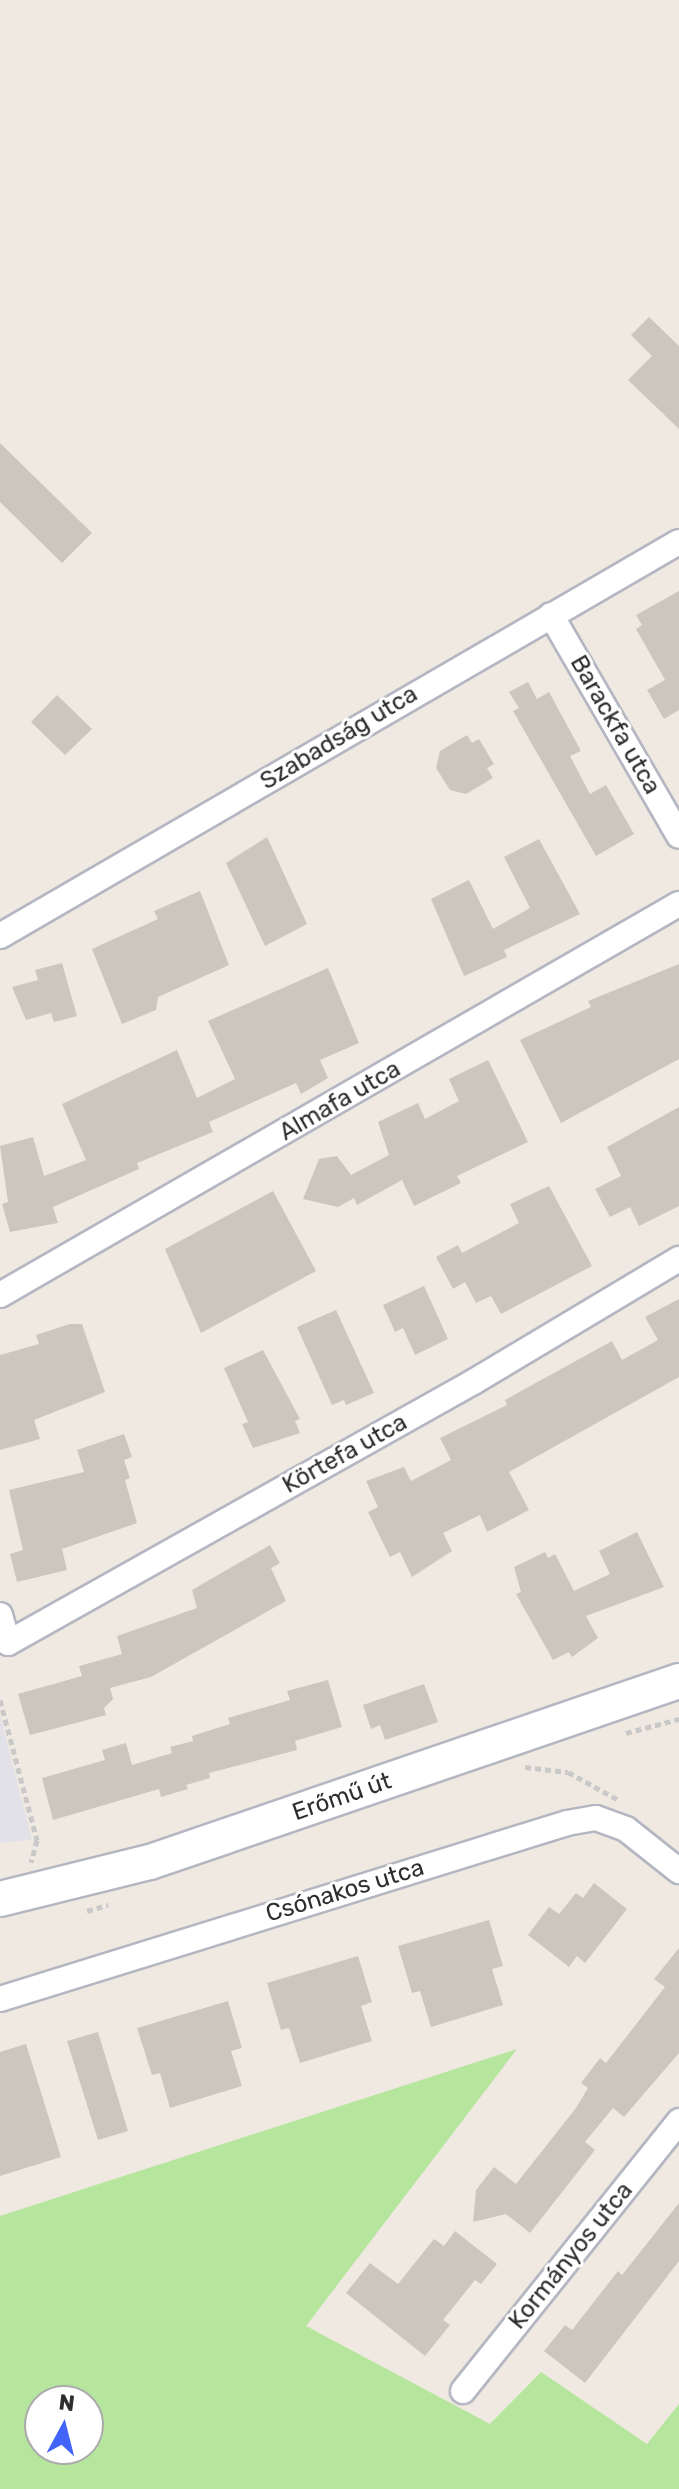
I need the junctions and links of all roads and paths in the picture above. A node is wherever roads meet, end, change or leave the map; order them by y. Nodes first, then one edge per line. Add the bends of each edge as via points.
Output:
1 (679, 542) edge
2 (551, 615) junction
3 (679, 836) edge
4 (679, 904) edge
5 (0, 936) edge
6 (679, 1259) edge
7 (0, 1295) edge
8 (0, 1615) edge
9 (679, 1681) edge
10 (0, 1700) edge
11 (679, 1871) edge
12 (34, 1893) junction
13 (0, 1899) edge
14 (0, 1999) edge
15 (679, 2121) edge
16 (463, 2391) dead end

1 - 2 street, Szabadság utca
2 - 3 street, Barackfa utca
2 - 5 street, Szabadság utca
4 - 7 street, Almafa utca
6 - 8 street, Körtefa utca via 475,1381 8,1643
9 - 12 street, Erőmű út via 150,1862
10 - 12 path via 37,1840 30,1865
11 - 14 street, Csónakos utca via 626,1829 596,1818 567,1823
12 - 13 street, Erőmű út
15 - 16 street, Kormányos utca

